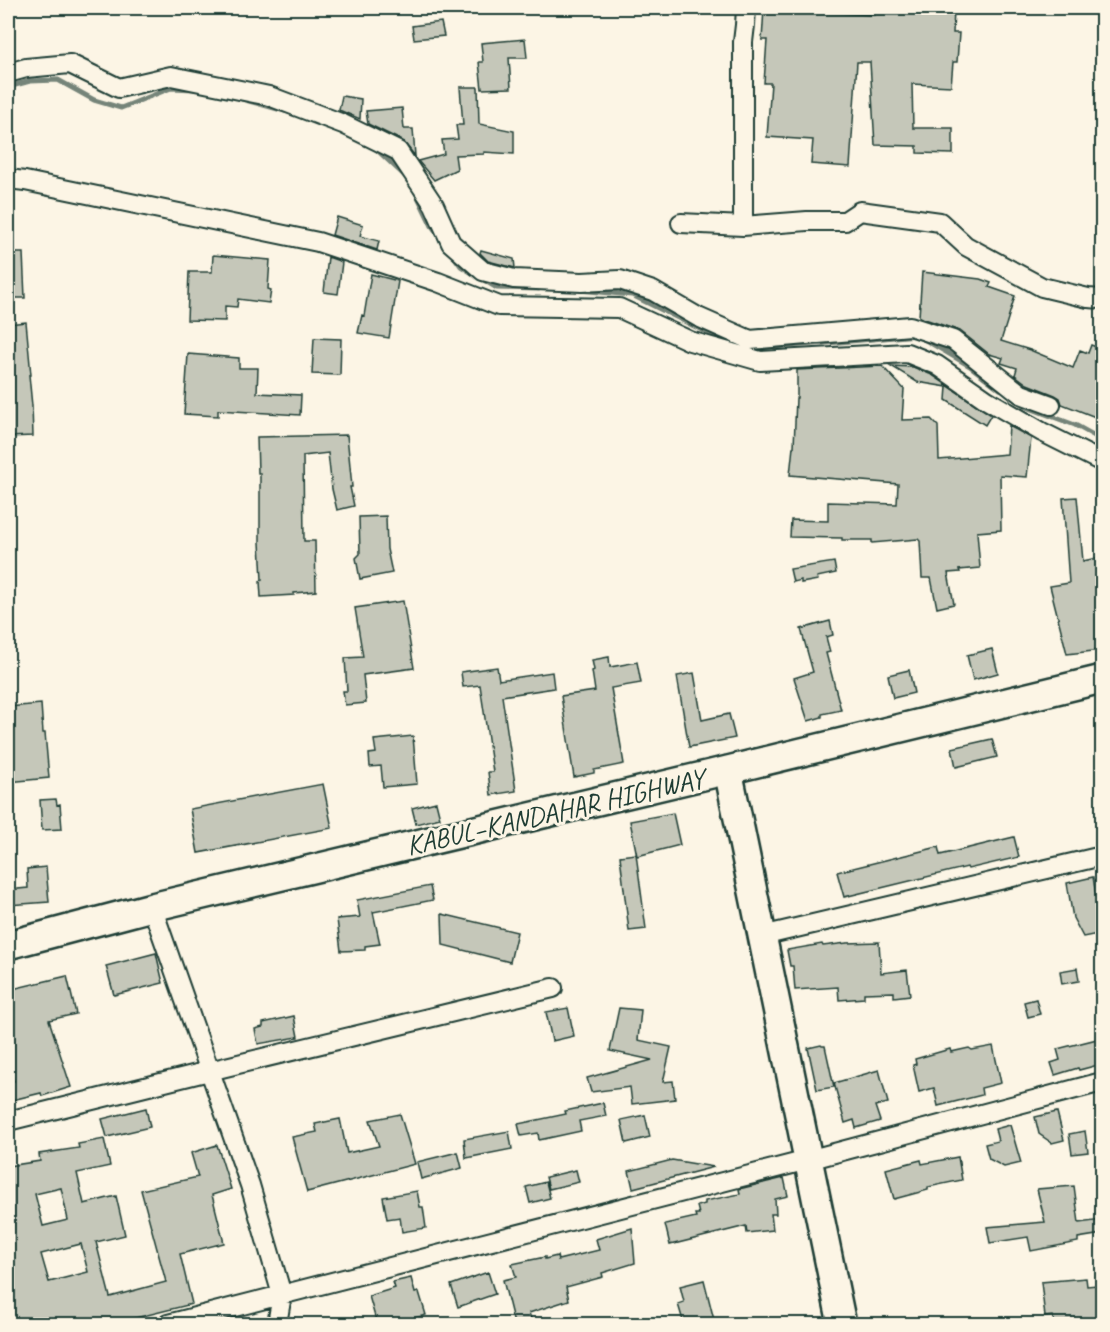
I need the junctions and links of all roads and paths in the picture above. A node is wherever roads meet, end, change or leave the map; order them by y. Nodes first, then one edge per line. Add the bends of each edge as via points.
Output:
1 (746, 8) edge
2 (8, 73) edge
3 (8, 179) edge
4 (681, 223) dead end
5 (743, 226) junction
6 (1102, 299) edge
7 (915, 327) junction
8 (750, 349) junction
9 (916, 357) junction
10 (1051, 405) dead end
11 (1102, 462) edge
12 (1102, 679) edge
13 (728, 770) junction
14 (1102, 856) edge
15 (152, 907) junction
16 (762, 936) junction
17 (8, 945) edge
18 (553, 988) dead end
19 (209, 1071) junction
20 (1102, 1082) edge
21 (8, 1121) edge
22 (808, 1160) junction
23 (282, 1295) junction
24 (168, 1324) edge
25 (277, 1324) edge
26 (842, 1324) edge

1 - 5 street
2 - 8 street via 70,64 119,88 171,76 269,96 343,124 398,152 434,205 451,243 483,272 514,279 620,280 653,291
3 - 8 street via 318,242 499,306 619,308 690,341
4 - 5 street
5 - 6 street via 844,221 860,211 940,222 966,246 1042,287
7 - 8 street
7 - 9 street
7 - 10 street via 953,340 1021,394
8 - 9 street via 760,361 907,353
9 - 11 street via 937,365 1042,432
12 - 13 main road, KABUL–KANDAHAR HIGHWAY
13 - 15 main road, KABUL–KANDAHAR HIGHWAY
13 - 16 main road
14 - 16 street
15 - 17 main road, KABUL–KANDAHAR HIGHWAY
15 - 19 street
16 - 22 main road
18 - 19 street
19 - 21 street
19 - 23 street via 250,1185
20 - 22 street
22 - 23 street
22 - 26 main road
23 - 24 street
23 - 25 street

